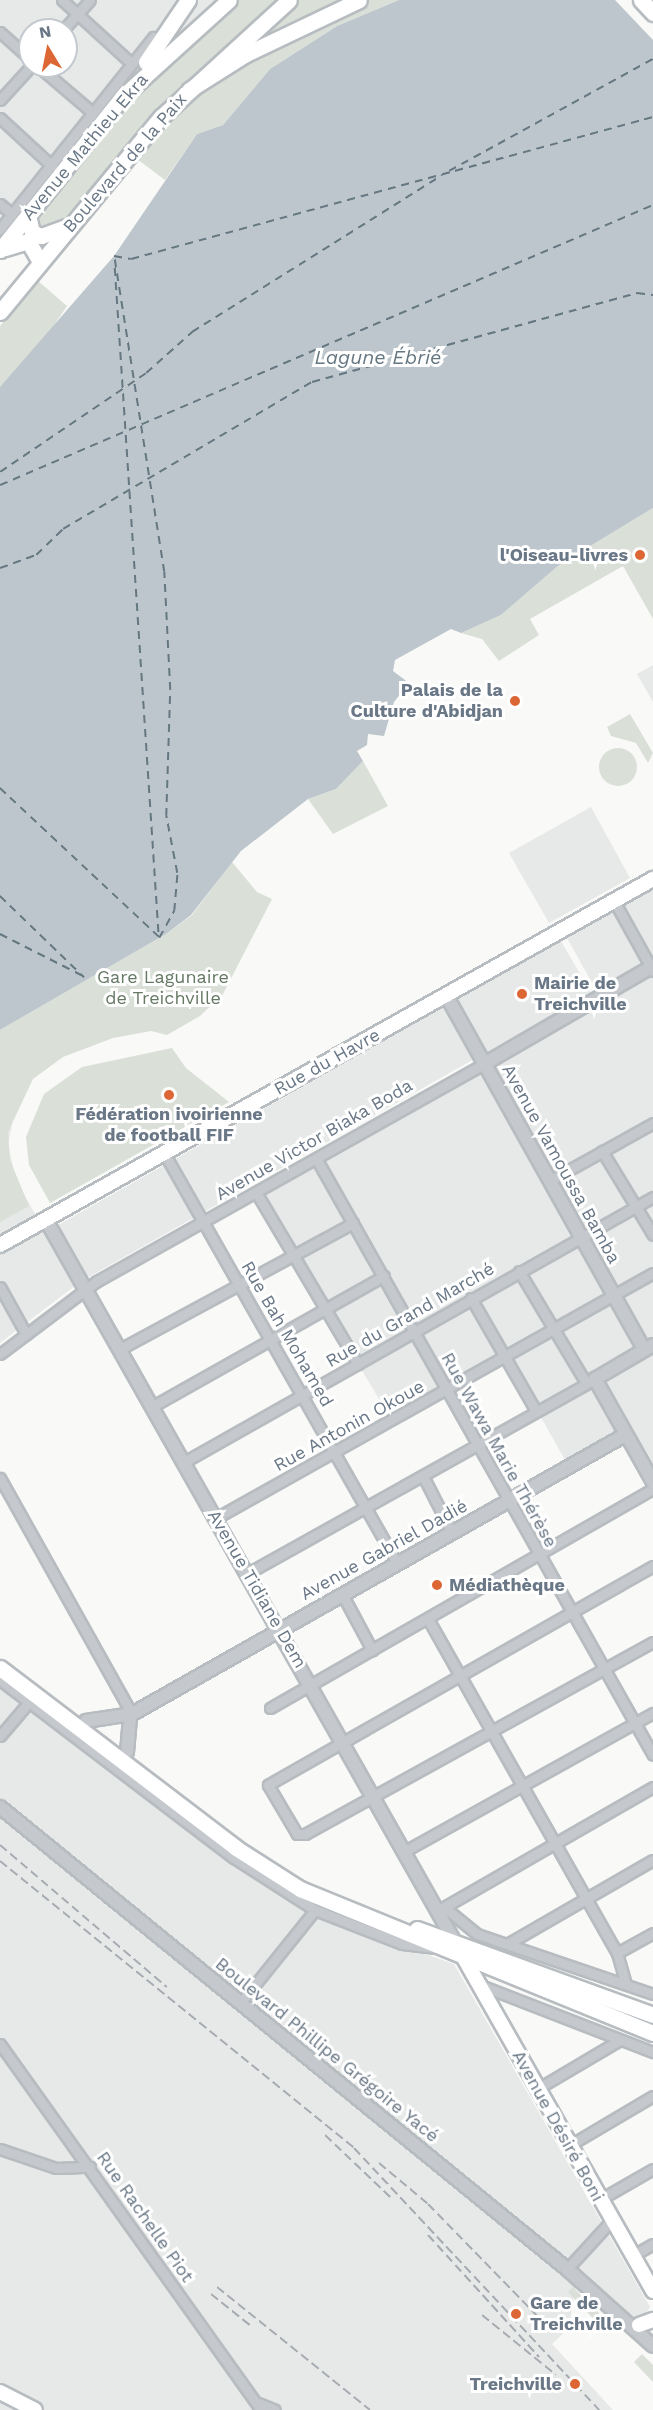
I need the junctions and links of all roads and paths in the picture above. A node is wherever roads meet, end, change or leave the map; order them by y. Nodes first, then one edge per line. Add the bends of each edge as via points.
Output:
1 (62, 0) edge
2 (90, 0) edge
3 (188, 0) edge
4 (229, 0) edge
5 (289, 0) edge
6 (359, 0) edge
7 (640, 0) edge
8 (653, 13) edge
9 (78, 14) junction
10 (74, 18) edge
11 (0, 32) edge
12 (153, 37) dead end
13 (18, 48) edge
14 (130, 62) junction
15 (20, 78) edge
16 (52, 78) edge
17 (189, 90) junction
18 (122, 97) junction
19 (0, 100) edge
20 (93, 113) junction
21 (0, 118) edge
22 (52, 166) junction
23 (0, 204) edge
24 (12, 214) junction
25 (28, 215) junction
26 (68, 226) junction
27 (0, 229) edge
28 (0, 250) edge
29 (40, 262) junction
30 (0, 312) edge
31 (653, 879) edge
32 (614, 901) junction
33 (652, 968) edge
34 (446, 995) junction
35 (484, 1064) junction
36 (653, 1123) edge
37 (602, 1151) junction
38 (164, 1153) junction
39 (317, 1160) junction
40 (549, 1181) junction
41 (257, 1194) junction
42 (653, 1197) edge
43 (635, 1207) junction
44 (46, 1220) junction
45 (204, 1223) junction
46 (353, 1223) junction
47 (653, 1235) edge
48 (581, 1236) junction
49 (0, 1245) edge
50 (294, 1255) junction
51 (519, 1271) junction
52 (653, 1273) edge
53 (384, 1276) junction
54 (240, 1286) junction
55 (0, 1287) edge
56 (86, 1289) junction
57 (613, 1294) junction
58 (471, 1298) junction
59 (325, 1311) junction
60 (555, 1328) junction
61 (414, 1331) junction
62 (26, 1334) junction
63 (271, 1340) junction
64 (649, 1348) edge
65 (120, 1349) junction
66 (0, 1354) edge
67 (504, 1358) junction
68 (358, 1364) junction
69 (591, 1381) junction
70 (446, 1391) junction
71 (303, 1395) junction
72 (153, 1406) junction
73 (536, 1411) junction
74 (625, 1435) junction
75 (478, 1444) junction
76 (336, 1452) junction
77 (184, 1462) junction
78 (423, 1476) junction
79 (0, 1478) edge
80 (653, 1488) edge
81 (508, 1501) junction
82 (367, 1508) junction
83 (216, 1518) junction
84 (452, 1533) junction
85 (541, 1558) junction
86 (398, 1563) junction
87 (653, 1566) edge
88 (248, 1573) junction
89 (342, 1594) junction
90 (572, 1612) junction
91 (428, 1619) junction
92 (280, 1630) junction
93 (653, 1642) edge
94 (372, 1650) junction
95 (0, 1656) edge
96 (0, 1668) edge
97 (605, 1669) junction
98 (460, 1677) junction
99 (0, 1680) edge
100 (312, 1685) junction
101 (29, 1702) junction
102 (270, 1708) dead end
103 (653, 1713) edge
104 (131, 1714) junction
105 (86, 1721) junction
106 (636, 1723) junction
107 (492, 1732) junction
108 (0, 1736) edge
109 (344, 1741) junction
110 (127, 1752) junction
111 (653, 1755) edge
112 (653, 1787) edge
113 (523, 1789) junction
114 (373, 1794) junction
115 (0, 1807) edge
116 (555, 1844) junction
117 (405, 1851) junction
118 (653, 1860) edge
119 (287, 1881) junction
120 (296, 1898) junction
121 (584, 1898) junction
122 (441, 1909) junction
123 (315, 1910) junction
124 (653, 1933) edge
125 (509, 1943) junction
126 (456, 1944) junction
127 (438, 1948) junction
128 (617, 1953) junction
129 (465, 1959) junction
130 (606, 1976) junction
131 (626, 1984) junction
132 (480, 1985) junction
133 (595, 1993) junction
134 (653, 1994) edge
135 (240, 2002) junction
136 (653, 2015) edge
137 (653, 2033) edge
138 (620, 2040) junction
139 (0, 2044) edge
140 (653, 2052) edge
141 (537, 2089) junction
142 (653, 2096) edge
143 (570, 2145) junction
144 (0, 2149) edge
145 (90, 2167) junction
146 (653, 2169) edge
147 (598, 2200) junction
148 (611, 2220) junction
149 (653, 2244) edge
150 (632, 2256) junction
151 (567, 2269) junction
152 (653, 2291) edge
153 (653, 2320) edge
154 (641, 2325) edge
155 (653, 2346) edge
156 (0, 2392) edge
157 (260, 2406) edge
158 (35, 2410) edge
159 (275, 2410) edge

1 - 9 street
2 - 9 street
3 - 18 main road
4 - 18 main road, Avenue Mathieu Ekra
5 - 17 main road, Boulevard de la Paix
6 - 17 main road via 246,54
7 - 8 main road
9 - 10 street
9 - 14 street
11 - 13 street
12 - 14 street
14 - 20 street
15 - 19 street
16 - 20 street
17 - 26 main road, Boulevard de la Paix
18 - 25 main road, Avenue Mathieu Ekra
20 - 22 street
21 - 22 street
22 - 24 street
23 - 24 street
24 - 27 street
25 - 26 main road via 32,232 40,236
25 - 28 main road, Avenue Mathieu Ekra
26 - 29 main road, Boulevard de la Paix
28 - 29 main road via 28,241
29 - 30 main road, Boulevard de la Paix
31 - 32 main road, Rue du Havre
32 - 33 street
32 - 34 main road, Rue du Havre
33 - 35 street, Avenue Victor Biaka Boda
34 - 35 street, Avenue Vamoussa Bamba
34 - 38 main road, Rue du Havre
35 - 39 street, Avenue Victor Biaka Boda
35 - 40 street, Avenue Vamoussa Bamba
36 - 37 street
37 - 40 street
37 - 43 street
38 - 44 main road, Rue du Havre
38 - 45 street, Rue Bah Mohamed
39 - 41 street, Avenue Victor Biaka Boda
39 - 46 street, Rue Wawa Marie Thérèse
40 - 48 street, Avenue Vamoussa Bamba
41 - 45 street, Avenue Victor Biaka Boda
41 - 50 street
42 - 43 street, Rue du Grand Marché
43 - 47 street
43 - 48 street, Rue du Grand Marché
44 - 49 main road, Rue du Havre
44 - 56 street, Avenue Tidiane Dem
45 - 54 street, Rue Bah Mohamed
45 - 56 street, Avenue Victor Biaka Boda
46 - 50 street
46 - 53 street, Rue Wawa Marie Thérèse
48 - 51 street, Rue du Grand Marché
48 - 57 street, Avenue Vamoussa Bamba
50 - 54 street
50 - 59 street
51 - 58 street, Rue du Grand Marché
51 - 60 street
52 - 57 street, Rue Antonin Okoue
53 - 59 street
53 - 61 street, Rue Wawa Marie Thérèse
54 - 63 street, Rue Bah Mohamed
54 - 65 street
55 - 62 street
56 - 62 street, Avenue Victor Biaka Boda
56 - 65 street, Avenue Tidiane Dem
57 - 60 street, Rue Antonin Okoue
57 - 64 street, Avenue Vamoussa Bamba
58 - 61 street, Rue du Grand Marché
58 - 67 street
59 - 63 street
59 - 68 street
60 - 67 street, Rue Antonin Okoue
60 - 69 street
61 - 68 street, Rue du Grand Marché
61 - 70 street, Rue Wawa Marie Thérèse
62 - 66 street, Avenue Victor Biaka Boda
63 - 71 street, Rue Bah Mohamed
63 - 72 street
64 - 69 street
65 - 72 street, Avenue Tidiane Dem
67 - 70 street, Rue Antonin Okoue
67 - 73 street
68 - 71 street, Rue du Grand Marché
69 - 73 street
69 - 74 street
70 - 75 street, Rue Wawa Marie Thérèse
70 - 76 street, Rue Antonin Okoue
71 - 76 street, Rue Bah Mohamed
71 - 77 street, Rue du Grand Marché
72 - 77 street, Avenue Tidiane Dem
73 - 75 street
74 - 80 street
74 - 81 street, Avenue Gabriel Dadié
75 - 78 street
75 - 81 street, Rue Wawa Marie Thérèse
76 - 82 street, Rue Bah Mohamed
76 - 83 street, Rue Antonin Okoue
77 - 83 street, Avenue Tidiane Dem
78 - 82 street
78 - 84 street
79 - 104 street
80 - 85 street
81 - 84 street, Avenue Gabriel Dadié
81 - 85 street, Rue Wawa Marie Thérèse
82 - 86 street, Rue Bah Mohamed
82 - 88 street
83 - 88 street, Avenue Tidiane Dem
84 - 86 street, Avenue Gabriel Dadié
85 - 90 street, Rue Wawa Marie Thérèse
85 - 91 street
86 - 89 street, Avenue Gabriel Dadié
87 - 90 street
88 - 92 street, Avenue Tidiane Dem
89 - 92 street, Avenue Gabriel Dadié
89 - 94 street
90 - 97 street, Rue Wawa Marie Thérèse
90 - 98 street
91 - 94 street
91 - 98 street
92 - 100 street, Avenue Tidiane Dem
92 - 104 street, Avenue Gabriel Dadié
93 - 97 street
94 - 100 street
95 - 105 main road
96 - 119 main road
97 - 106 street, Rue Wawa Marie Thérèse
97 - 107 street
98 - 107 street
98 - 109 street
99 - 101 street
100 - 102 street
100 - 109 street, Avenue Tidiane Dem
101 - 108 street
101 - 120 street
103 - 106 street
104 - 105 street, Avenue Gabriel Dadié
104 - 110 street
105 - 110 main road
106 - 111 street, Rue Wawa Marie Thérèse
106 - 113 street
107 - 113 street
107 - 114 street
109 - 114 street, Avenue Tidiane Dem
109 - 114 street via 270,1782 269,1788 301,1835
110 - 126 main road via 268,1860 349,1903
112 - 116 street
113 - 116 street
113 - 117 street
114 - 117 street, Avenue Tidiane Dem
115 - 135 street, Boulevard Phillipe Grégoire Yacé
116 - 121 street
116 - 122 street
117 - 122 street, Avenue Tidiane Dem
118 - 121 street
119 - 120 main road
119 - 127 main road
120 - 123 street
121 - 125 street
121 - 128 street
122 - 125 street via 471,1931
122 - 126 street, Avenue Tidiane Dem
123 - 127 street via 402,1944
123 - 135 street
124 - 128 street
125 - 130 street
126 - 129 main road, Avenue Tidiane Dem
126 - 133 main road
127 - 129 main road
128 - 131 street
129 - 132 main road, Avenue Désiré Boni
129 - 137 main road
130 - 131 street
130 - 133 street
131 - 134 street
132 - 138 street
132 - 141 main road, Avenue Désiré Boni
133 - 136 main road
135 - 151 street, Boulevard Phillipe Grégoire Yacé
138 - 140 street
138 - 141 street
139 - 145 street, Rue Rachelle Piot
141 - 143 main road, Avenue Désiré Boni
142 - 143 street
143 - 147 main road, Avenue Désiré Boni
144 - 145 street via 56,2168
145 - 157 street, Rue Rachelle Piot
146 - 147 street
147 - 148 main road, Avenue Désiré Boni
148 - 150 main road, Avenue Désiré Boni
148 - 151 street
149 - 150 street
150 - 152 main road, Avenue Désiré Boni
151 - 154 street, Boulevard Phillipe Grégoire Yacé
153 - 154 main road
154 - 155 street, Boulevard Phillipe Grégoire Yacé
156 - 158 main road
157 - 159 street

